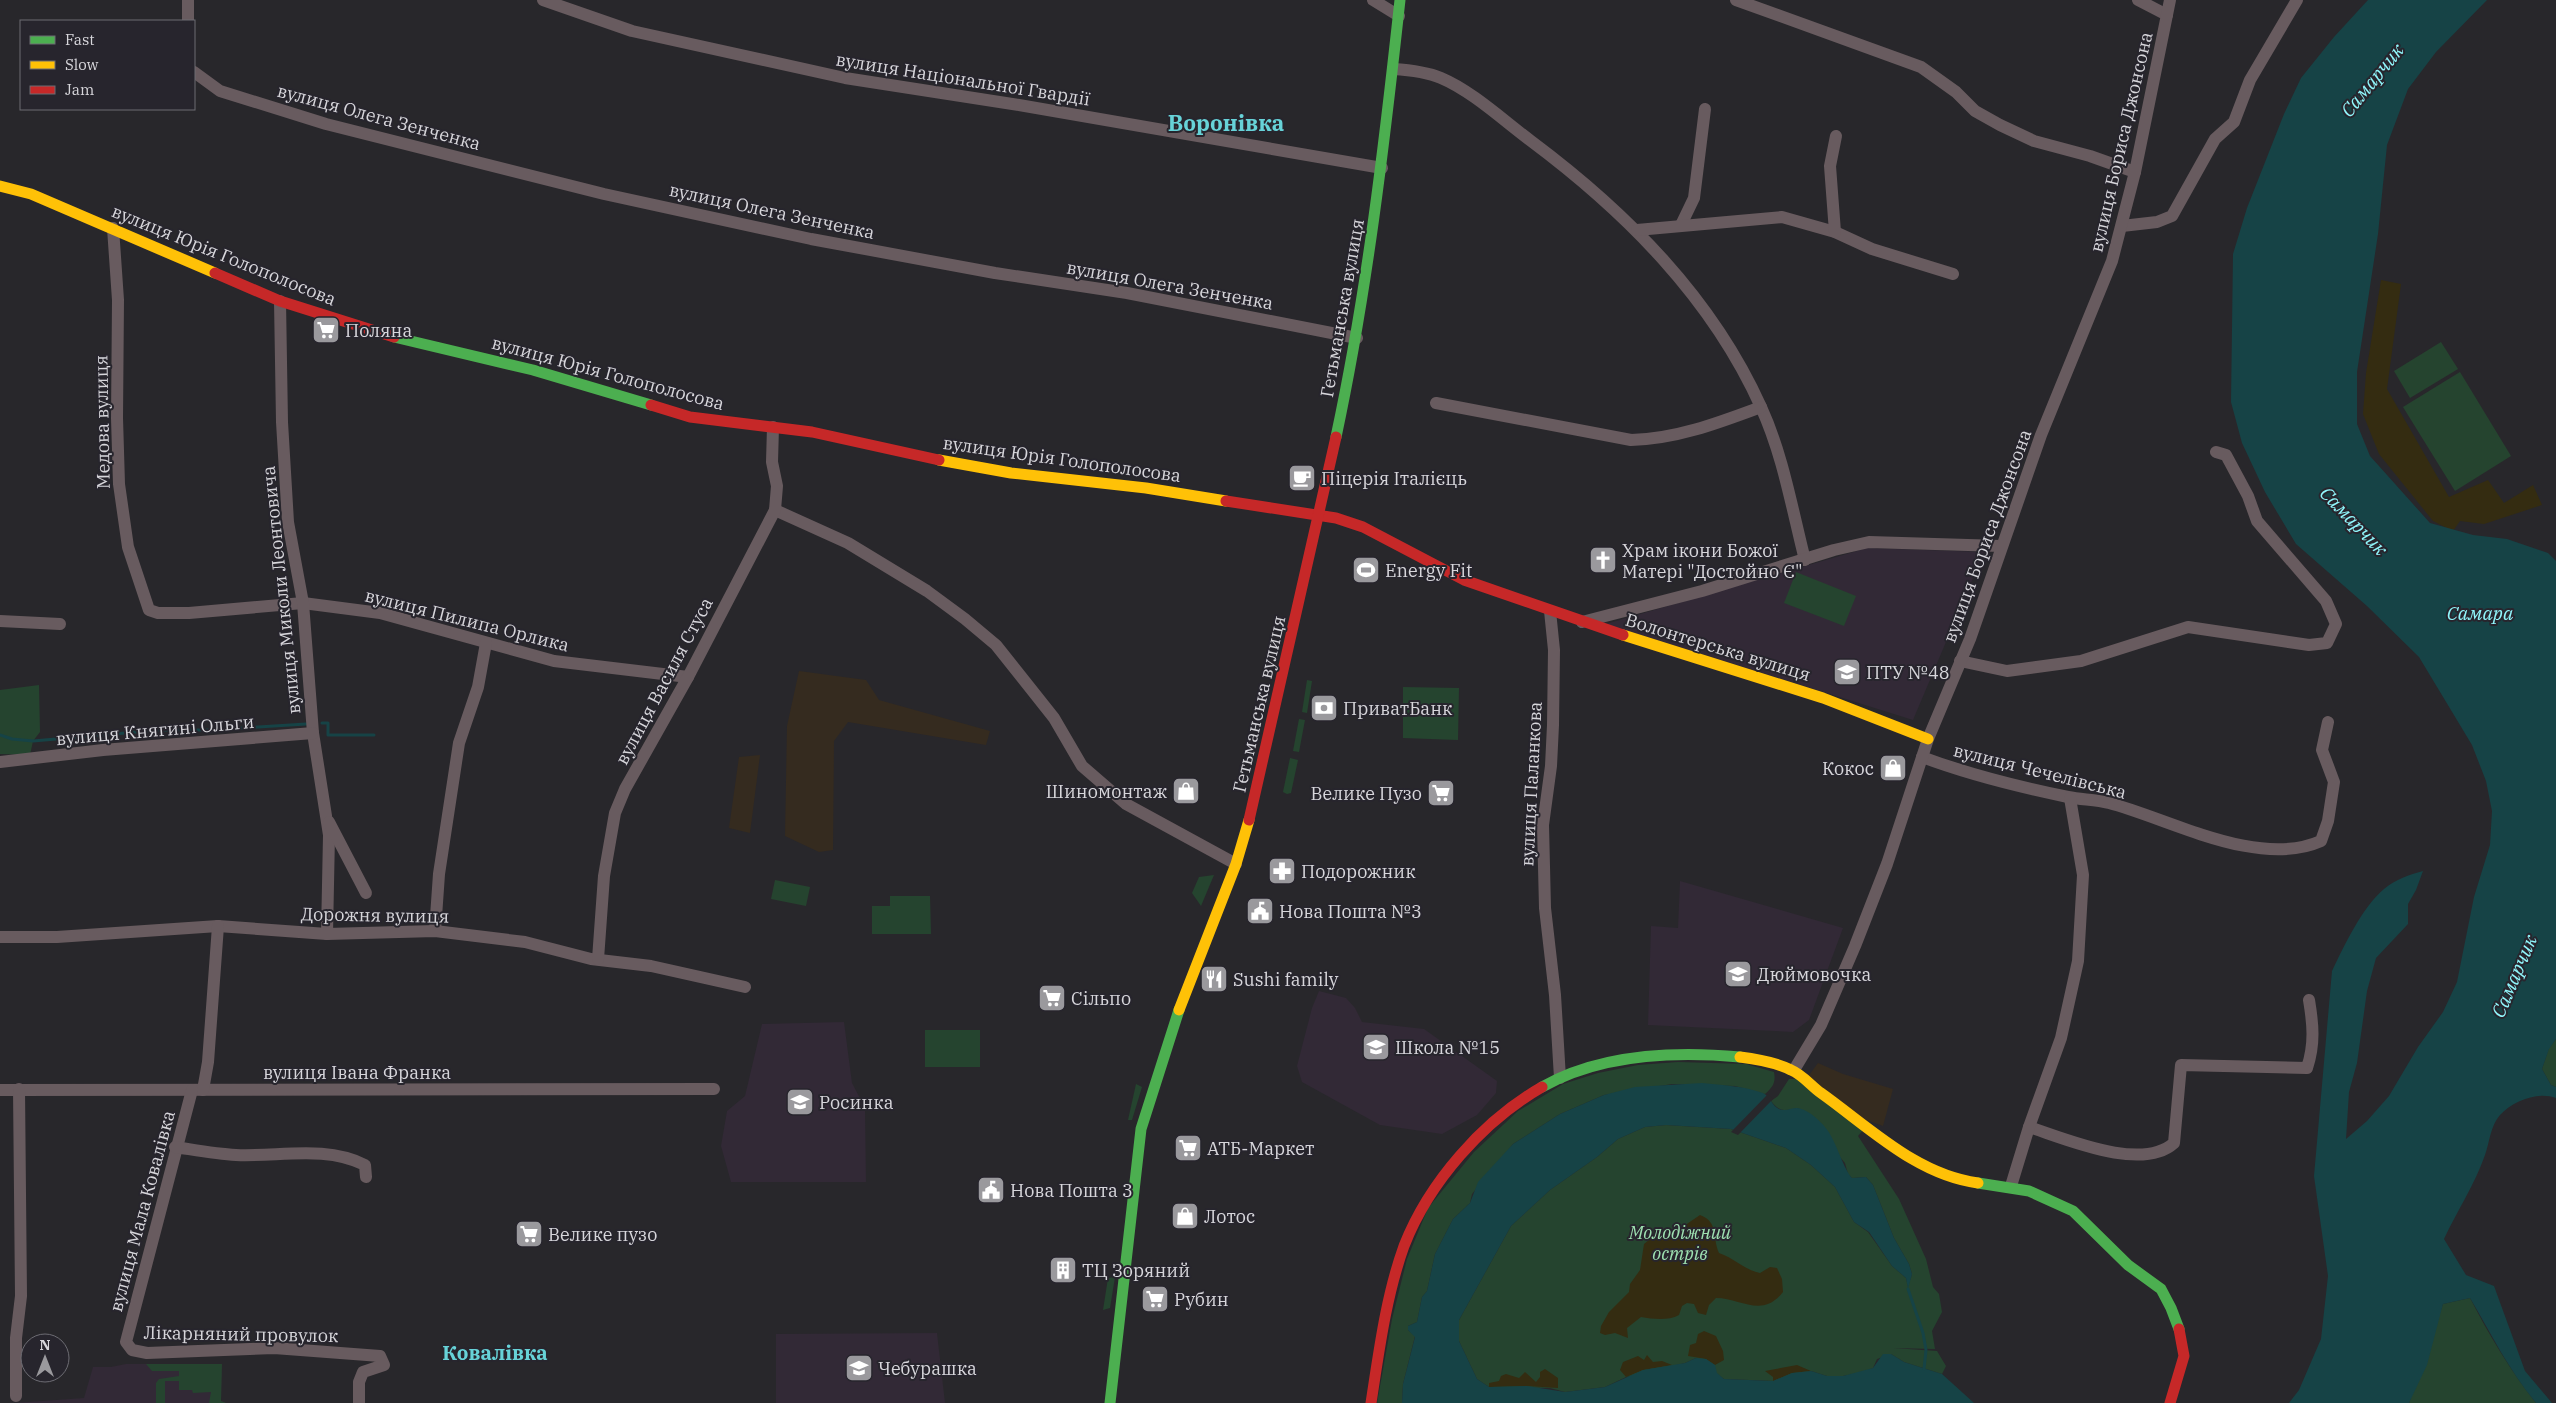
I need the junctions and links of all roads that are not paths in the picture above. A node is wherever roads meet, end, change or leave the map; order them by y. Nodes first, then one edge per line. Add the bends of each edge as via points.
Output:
1 (188, 0) edge
2 (543, 0) edge
3 (1373, 0) edge
4 (1400, 0) edge
5 (1736, 0) edge
6 (2138, 0) edge
7 (2170, 0) edge
8 (2297, 0) edge
9 (2167, 15) junction
10 (1399, 16) junction
11 (188, 20) edge
12 (1393, 69) junction
13 (195, 73) edge
14 (1705, 109) dead end
15 (1836, 136) dead end
16 (1382, 168) junction
17 (2135, 172) junction
18 (0, 186) edge
19 (1681, 225) junction
20 (2122, 226) junction
21 (113, 228) junction
22 (1636, 230) junction
23 (1835, 232) junction
24 (1952, 274) dead end
25 (280, 301) junction
26 (1357, 338) junction
27 (1436, 403) dead end
28 (1761, 408) junction
29 (773, 427) junction
30 (2216, 452) dead end
31 (775, 510) junction
32 (1320, 515) junction
33 (2001, 546) junction
34 (1805, 560) junction
35 (303, 603) junction
36 (149, 610) joint
37 (1550, 611) junction
38 (0, 621) edge
39 (1581, 622) junction
40 (60, 624) dead end
41 (486, 643) junction
42 (1960, 661) junction
43 (688, 677) junction
44 (2328, 722) dead end
45 (313, 733) junction
46 (1928, 739) junction
47 (1922, 757) junction
48 (0, 762) edge
49 (2070, 798) junction
50 (325, 814) junction
51 (1236, 864) junction
52 (366, 892) dead end
53 (218, 926) junction
54 (435, 931) junction
55 (327, 934) junction
56 (0, 937) edge
57 (598, 960) junction
58 (746, 986) dead end
59 (2309, 1000) dead end
60 (1794, 1070) junction
61 (1560, 1078) junction
62 (18, 1089) junction
63 (714, 1089) dead end
64 (0, 1090) edge
65 (197, 1090) junction
66 (2029, 1127) junction
67 (175, 1148) junction
68 (366, 1177) dead end
69 (2011, 1186) junction
70 (126, 1342) joint
71 (16, 1396) dead end
72 (359, 1403) edge
73 (1110, 1403) edge
74 (1372, 1403) edge
75 (2170, 1403) edge

1 - 11 street
2 - 16 street, вулиця Національної Гвардії via 632,31 845,78
3 - 10 street
4 - 10 main road, Гетьманська вулиця
5 - 17 street via 1921,67 1956,92 1975,111 2000,125 2034,141
6 - 9 street
7 - 9 street, вулиця Бориса Джонсона
8 - 20 street via 2250,80 2234,122 2215,139 2172,216 2156,222
9 - 17 street, вулиця Бориса Джонсона
10 - 12 main road, Гетьманська вулиця
12 - 16 main road, Гетьманська вулиця
12 - 22 street via 1441,78 1461,89 1579,177
13 - 26 street, вулиця Олега Зенченка via 220,91 326,124 604,194 821,241 1127,293
14 - 19 street via 1694,198
15 - 23 street via 1830,166
16 - 26 main road, Гетьманська вулиця
17 - 20 street, вулиця Бориса Джонсона
18 - 21 main road, вулиця Юрія Голополосова via 31,194
19 - 22 street
19 - 23 street via 1782,217
20 - 33 street, вулиця Бориса Джонсона via 2112,262 2041,435
21 - 25 main road, вулиця Юрія Голополосова
21 - 36 street, Медова вулиця via 118,300 116,418 119,484 128,547
22 - 28 street via 1688,288 1727,345
23 - 24 street via 1872,249
25 - 29 main road, вулиця Юрія Голополосова via 395,338 533,370 690,417
25 - 35 street, вулиця Миколи Леонтовича via 288,522
26 - 32 main road, Гетьманська вулиця
27 - 28 street via 1631,440 1679,435
28 - 34 street via 1778,455
29 - 31 street, вулиця Василя Стуса via 772,462 777,486
29 - 32 main road, вулиця Юрія Голополосова via 1011,473 1146,488
30 - 42 street via 2226,455 2248,496 2257,522 2326,601 2336,624 2327,643 2309,645 2188,627 2081,661 2007,671
31 - 43 street, вулиця Василя Стуса
31 - 51 street via 848,542 965,619 996,645 1054,718 1082,766 1126,804
32 - 37 main road, Волонтерська вулиця via 1363,527 1464,580
32 - 51 main road, Гетьманська вулиця via 1256,798
33 - 34 street, Волонтерська вулиця via 1869,542
33 - 42 street, вулиця Бориса Джонсона
34 - 39 street, Волонтерська вулиця via 1702,592
35 - 36 street, вулиця Пилипа Орлика via 189,613
35 - 41 street, вулиця Пилипа Орлика via 380,614
35 - 45 street, вулиця Миколи Леонтовича
37 - 39 main road, Волонтерська вулиця
37 - 61 street, вулиця Паланкова via 1554,650 1553,725 1543,825 1544,898
38 - 40 street
39 - 46 main road, Волонтерська вулиця via 1823,698
41 - 43 street, вулиця Пилипа Орлика via 554,661
41 - 54 street via 478,687 459,743 439,874
42 - 46 street, вулиця Бориса Джонсона
43 - 57 street, вулиця Василя Стуса via 614,813 604,876
44 - 49 street, вулиця Чечелівська via 2322,750 2334,782 2328,821 2321,841 2311,845 2280,849 2212,839 2109,803
45 - 48 street, вулиця Княгині Ольги
45 - 50 street, вулиця Миколи Леонтовича
46 - 47 street, вулиця Бориса Джонсона
47 - 49 street, вулиця Чечелівська via 1965,773
47 - 60 street, вулиця Бориса Джонсона via 1887,864 1855,946 1821,1025
49 - 66 street via 2083,875 2078,960 2062,1038
50 - 52 street, вулиця Миколи Леонтовича
50 - 55 street, вулиця Миколи Леонтовича via 329,835
51 - 73 main road, Гетьманська вулиця via 1170,1034 1141,1129
53 - 55 street, Дорожня вулиця
53 - 56 street, Дорожня вулиця via 57,937
53 - 65 street, вулиця Мала Ковалівка via 208,1062
54 - 55 street, Дорожня вулиця
54 - 57 street, Дорожня вулиця via 525,942
57 - 58 street, Дорожня вулиця via 651,966
59 - 66 street via 2313,1052 2307,1068 2181,1065 2174,1143 2166,1150 2134,1154 2096,1149
60 - 61 main road via 1752,1059 1684,1055 1635,1058
60 - 69 main road via 1880,1137 1945,1178
61 - 74 main road via 1514,1106 1470,1148 1424,1205 1401,1258
62 - 64 street, вулиця Івана Франка
62 - 65 street, вулиця Івана Франка
62 - 71 street via 22,1296 16,1338
63 - 65 street, вулиця Івана Франка
65 - 67 street, вулиця Мала Ковалівка
66 - 69 street
67 - 68 street via 237,1155 317,1154 352,1159 365,1165
67 - 70 street, вулиця Мала Ковалівка
69 - 75 main road via 2072,1211 2126,1263 2149,1277 2165,1295 2185,1354
70 - 72 street, Лікарняний провулок via 132,1350 147,1353 274,1348 380,1356 384,1365 363,1372 359,1382

